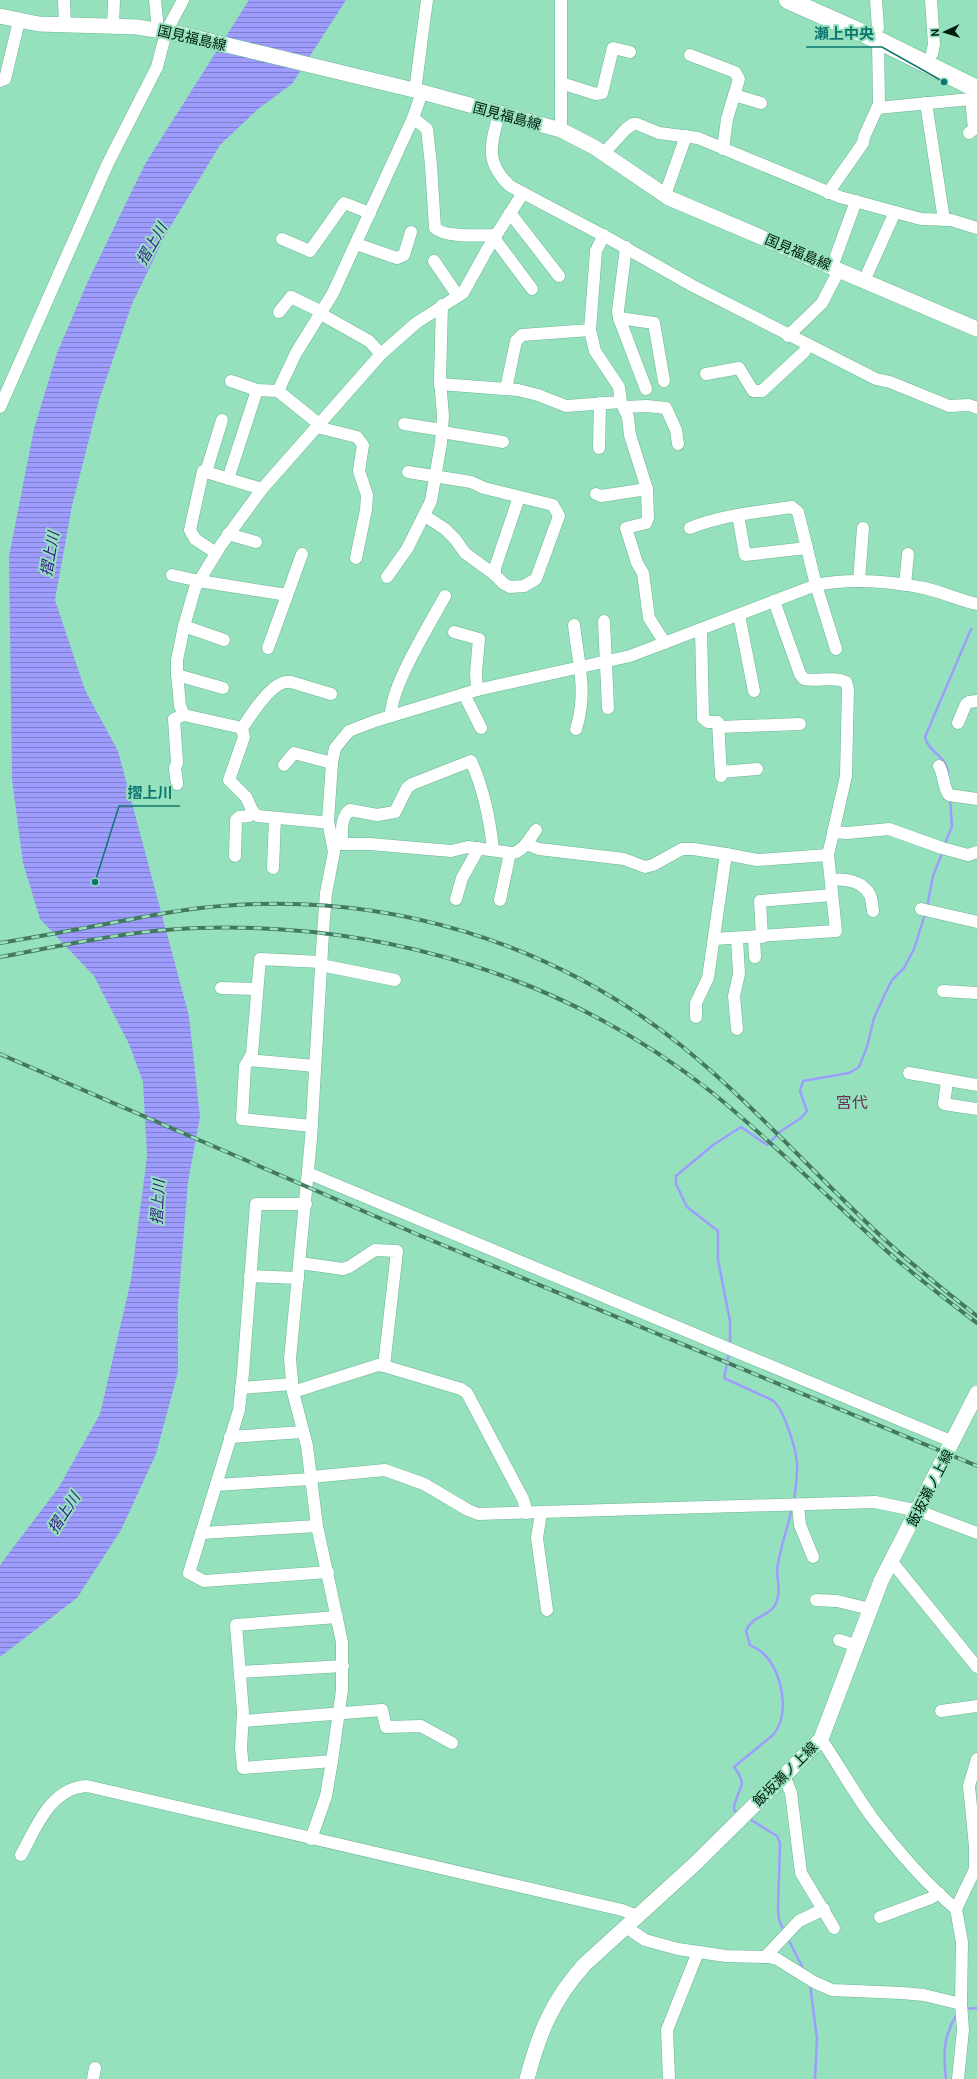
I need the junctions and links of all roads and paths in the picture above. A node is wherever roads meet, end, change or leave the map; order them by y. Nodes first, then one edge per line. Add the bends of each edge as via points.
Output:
1 (64, 0) edge
2 (114, 0) edge
3 (155, 0) edge
4 (183, 0) edge
5 (427, 0) edge
6 (561, 0) edge
7 (788, 0) edge
8 (816, 0) edge
9 (876, 0) edge
10 (931, 0) edge
11 (0, 16) edge
12 (19, 21) junction
13 (65, 25) junction
14 (113, 27) junction
15 (168, 32) junction
16 (878, 34) junction
17 (630, 52) dead end
18 (932, 54) junction
19 (690, 55) dead end
20 (0, 81) edge
21 (561, 83) junction
22 (975, 88) edge
23 (419, 92) junction
24 (734, 95) junction
25 (761, 103) dead end
26 (926, 103) junction
27 (877, 108) junction
28 (499, 113) junction
29 (413, 118) junction
30 (561, 130) junction
31 (969, 133) dead end
32 (686, 136) junction
33 (723, 149) junction
34 (604, 153) junction
35 (523, 193) junction
36 (828, 193) junction
37 (665, 195) junction
38 (856, 201) junction
39 (895, 212) junction
40 (370, 213) junction
41 (510, 213) junction
42 (944, 220) junction
43 (977, 228) edge
44 (411, 232) dead end
45 (604, 235) junction
46 (495, 237) junction
47 (282, 239) dead end
48 (356, 244) junction
49 (626, 247) junction
50 (434, 261) dead end
51 (835, 268) junction
52 (559, 276) dead end
53 (864, 281) junction
54 (532, 289) dead end
55 (458, 296) junction
56 (442, 305) junction
57 (279, 312) dead end
58 (321, 313) junction
59 (619, 318) junction
60 (977, 329) edge
61 (590, 330) junction
62 (788, 336) junction
63 (808, 345) junction
64 (381, 354) junction
65 (706, 374) dead end
66 (231, 381) dead end
67 (664, 381) dead end
68 (440, 384) junction
69 (506, 389) junction
70 (646, 389) dead end
71 (257, 390) junction
72 (278, 391) junction
73 (600, 403) junction
74 (622, 404) junction
75 (0, 407) edge
76 (977, 408) edge
77 (222, 420) dead end
78 (404, 424) dead end
79 (318, 426) junction
80 (442, 431) junction
81 (503, 442) dead end
82 (678, 444) dead end
83 (599, 448) dead end
84 (206, 472) junction
85 (408, 472) dead end
86 (435, 477) junction
87 (228, 479) junction
88 (262, 489) junction
89 (646, 489) junction
90 (596, 494) dead end
91 (519, 497) junction
92 (738, 515) junction
93 (424, 516) junction
94 (690, 528) dead end
95 (863, 528) dead end
96 (228, 534) junction
97 (256, 542) dead end
98 (807, 548) junction
99 (216, 553) junction
100 (302, 554) dead end
101 (908, 554) dead end
102 (356, 558) dead end
103 (172, 575) dead end
104 (496, 575) junction
105 (387, 577) dead end
106 (199, 581) junction
107 (859, 581) junction
108 (816, 585) junction
109 (905, 586) junction
110 (287, 595) junction
111 (445, 596) dead end
112 (774, 601) junction
113 (977, 604) edge
114 (739, 614) junction
115 (604, 621) dead end
116 (574, 625) dead end
117 (184, 626) junction
118 (701, 629) junction
119 (454, 632) dead end
120 (224, 640) dead end
121 (665, 643) junction
122 (268, 648) dead end
123 (836, 649) dead end
124 (606, 662) junction
125 (581, 667) junction
126 (178, 675) junction
127 (223, 688) dead end
128 (477, 690) junction
129 (754, 691) dead end
130 (331, 694) dead end
131 (464, 694) junction
132 (977, 701) edge
133 (608, 708) dead end
134 (184, 715) junction
135 (391, 716) junction
136 (800, 724) dead end
137 (958, 724) dead end
138 (718, 727) junction
139 (242, 728) junction
140 (482, 728) dead end
141 (576, 729) dead end
142 (332, 763) junction
143 (284, 765) dead end
144 (939, 766) dead end
145 (757, 769) dead end
146 (177, 784) dead end
147 (977, 799) edge
148 (253, 812) junction
149 (275, 818) junction
150 (328, 821) junction
151 (536, 830) dead end
152 (833, 832) junction
153 (338, 844) junction
154 (526, 844) junction
155 (476, 848) junction
156 (493, 850) junction
157 (977, 852) edge
158 (510, 853) junction
159 (726, 854) junction
160 (828, 855) junction
161 (235, 856) dead end
162 (273, 868) dead end
163 (831, 880) junction
164 (832, 895) junction
165 (456, 899) dead end
166 (500, 900) dead end
167 (921, 909) dead end
168 (873, 911) dead end
169 (977, 922) edge
170 (758, 937) junction
171 (714, 939) junction
172 (737, 939) junction
173 (755, 957) dead end
174 (321, 963) junction
175 (395, 980) dead end
176 (221, 988) dead end
177 (257, 989) junction
178 (943, 991) dead end
179 (977, 992) edge
180 (696, 1017) dead end
181 (737, 1029) dead end
182 (249, 1060) junction
183 (315, 1066) junction
184 (909, 1073) dead end
185 (947, 1081) junction
186 (977, 1085) edge
187 (977, 1109) edge
188 (312, 1126) junction
189 (308, 1173) junction
190 (306, 1204) junction
191 (300, 1263) junction
192 (250, 1276) junction
193 (298, 1278) junction
194 (384, 1366) junction
195 (241, 1388) junction
196 (293, 1388) junction
197 (977, 1393) edge
198 (303, 1432) junction
199 (230, 1437) junction
200 (953, 1442) junction
201 (311, 1478) junction
202 (216, 1485) junction
203 (798, 1506) junction
204 (919, 1510) junction
205 (527, 1513) junction
206 (541, 1513) junction
207 (317, 1526) junction
208 (201, 1533) junction
209 (977, 1533) edge
210 (813, 1557) dead end
211 (892, 1562) junction
212 (328, 1572) junction
213 (816, 1600) dead end
214 (870, 1609) junction
215 (547, 1610) dead end
216 (337, 1617) junction
217 (839, 1640) dead end
218 (858, 1646) junction
219 (343, 1666) junction
220 (977, 1667) edge
221 (240, 1672) junction
222 (977, 1706) edge
223 (941, 1711) dead end
224 (339, 1713) junction
225 (243, 1721) junction
226 (821, 1739) junction
227 (452, 1743) dead end
228 (977, 1759) edge
229 (332, 1761) junction
230 (784, 1775) junction
231 (311, 1839) junction
232 (22, 1855) dead end
233 (939, 1894) junction
234 (824, 1909) junction
235 (956, 1909) junction
236 (638, 1916) junction
237 (880, 1917) dead end
238 (626, 1927) junction
239 (834, 1928) dead end
240 (698, 1952) junction
241 (765, 1957) junction
242 (961, 2010) junction
243 (527, 2079) edge
244 (669, 2079) edge
245 (958, 2079) edge

1 - 13 street
2 - 14 street
3 - 15 street
4 - 15 street
5 - 23 street
6 - 21 street
7 - 16 highway
8 - 16 highway
9 - 16 street
10 - 18 street via 934,44
11 - 12 main road, 国見福島線
12 - 13 main road, 国見福島線
12 - 20 street via 5,79
13 - 14 main road, 国見福島線
14 - 15 main road, 国見福島線 via 137,27
15 - 23 main road, 国見福島線
15 - 75 street via 156,67 108,163
16 - 18 highway
16 - 22 highway
16 - 27 street
17 - 21 street via 613,48 602,93 596,94
18 - 22 highway
19 - 24 street via 735,72 739,79
21 - 30 street
22 - 26 street
22 - 31 street via 974,129
23 - 28 main road, 国見福島線
23 - 29 street
24 - 25 street
24 - 33 street
26 - 27 street
26 - 42 street
27 - 36 street via 863,143
28 - 30 main road, 国見福島線
28 - 35 street via 490,150 494,166 499,176
29 - 40 street
29 - 46 street via 427,129 432,165 435,228 458,235
30 - 34 main road, 国見福島線
32 - 33 street via 698,138
32 - 34 street via 665,134 633,124
32 - 37 street
33 - 36 street
34 - 37 main road, 国見福島線
35 - 41 street
35 - 45 street
36 - 38 street
37 - 51 main road, 国見福島線
38 - 39 street
38 - 51 street
39 - 42 street via 921,219
39 - 53 street
40 - 47 street via 344,203 310,251
40 - 48 street
41 - 46 street
41 - 52 street
42 - 43 street
44 - 48 street via 404,255 397,258
45 - 49 street
45 - 61 street via 596,251
46 - 54 street
46 - 55 street via 463,292
48 - 58 street
49 - 59 street
49 - 62 street
50 - 55 street
51 - 53 main road, 国見福島線
51 - 62 street via 822,303
53 - 60 main road, 国見福島線
55 - 56 street
56 - 64 street via 416,323
56 - 68 street
57 - 58 street via 291,297
58 - 64 street via 369,341
58 - 72 street via 296,353
59 - 67 street via 654,323
59 - 70 street
61 - 69 street via 522,336 516,341
61 - 74 street via 595,351 619,387
62 - 63 street
63 - 65 street via 804,352 762,391 753,391 739,368
63 - 76 street via 876,379 890,382 949,406 969,405
64 - 79 street
66 - 71 street
68 - 69 street
68 - 80 street via 444,416
69 - 73 street via 538,395 560,405
71 - 72 street
71 - 87 street
72 - 79 street
73 - 74 street
73 - 83 street
74 - 82 street via 666,408 676,430
74 - 89 street via 628,417 630,435
77 - 84 street
78 - 80 street
79 - 88 street
79 - 102 street via 358,437 363,445 359,471 367,495
80 - 81 street
80 - 86 street
84 - 87 street
84 - 99 street via 203,471 190,530 195,540
85 - 86 street
86 - 91 street via 471,482
86 - 93 street via 431,501
87 - 88 street
88 - 96 street
89 - 90 street via 601,496
89 - 121 street via 646,523 626,528 637,563 643,573 649,618
91 - 104 street via 495,568
91 - 104 street via 553,505 559,516 536,579 524,586 510,587
92 - 94 street via 711,520
92 - 98 street via 792,507 798,512
92 - 98 street via 745,555
93 - 104 street via 445,529 465,554
93 - 105 street via 407,548
95 - 107 street
96 - 97 street
96 - 99 street
98 - 108 street
99 - 106 street
100 - 110 street
101 - 109 street
103 - 106 street
106 - 110 street
106 - 117 street
107 - 108 street
107 - 109 street
108 - 112 street
108 - 123 street
109 - 113 street
110 - 122 street
111 - 135 street via 400,681
112 - 114 street
112 - 152 street via 804,679 840,679 846,682 848,688 846,776
114 - 118 street
114 - 129 street
115 - 124 street
116 - 125 street
117 - 120 street
117 - 126 street via 177,660
118 - 121 street
118 - 138 street via 703,718 708,722 718,722
119 - 128 street via 479,639
121 - 124 street
124 - 125 street
124 - 133 street
125 - 128 street
125 - 141 street via 582,712
126 - 127 street
126 - 134 street via 180,706
128 - 131 street
130 - 139 street via 291,682 279,683
131 - 135 street
131 - 140 street
132 - 137 street via 966,704
134 - 139 street
134 - 146 street via 174,719
135 - 142 street via 349,731 335,748
136 - 138 street
138 - 145 street via 721,774
139 - 148 street via 244,737 229,780 246,797
142 - 143 street via 294,753
142 - 150 street
144 - 147 street via 949,795
148 - 149 street via 258,816
148 - 161 street via 236,820
149 - 150 street
149 - 162 street
150 - 153 street
151 - 154 street
152 - 157 street via 889,829 943,849 968,855
152 - 160 street
153 - 155 street via 451,851
153 - 156 street via 342,821 350,810 376,815 395,812 407,788 412,784 471,761 487,804
153 - 174 street via 326,893
154 - 158 street via 517,852
154 - 159 street via 539,848 624,858 645,867 682,849
155 - 156 street
155 - 165 street via 476,853 462,878
156 - 158 street
158 - 166 street
159 - 160 street via 757,860
159 - 171 street
160 - 163 street
163 - 164 street
163 - 168 street via 852,881 863,887 871,895
164 - 170 street via 760,901
164 - 170 street via 836,931
167 - 169 street
170 - 172 street
170 - 173 street
171 - 172 street
171 - 180 street via 707,983 696,1004
172 - 181 street via 739,974 734,996
174 - 175 street
174 - 177 street via 260,959
174 - 183 street
176 - 177 street
177 - 182 street via 252,1054
178 - 179 street
182 - 183 street
182 - 188 street via 246,1066 242,1119
183 - 188 street
184 - 185 street
185 - 186 street
185 - 187 street via 944,1104
188 - 189 street
189 - 190 street
189 - 200 street
190 - 191 street
190 - 192 street via 256,1204
191 - 193 street
191 - 194 street via 343,1269 375,1250 398,1251
192 - 193 street
192 - 195 street
193 - 196 street via 290,1359
194 - 196 street via 378,1365
194 - 205 street via 467,1393 523,1499
195 - 196 street
195 - 199 street
196 - 198 street
197 - 200 main road, 飯坂瀬ノ上線
198 - 199 street
198 - 201 street
199 - 202 street
200 - 204 main road, 飯坂瀬ノ上線
201 - 202 street
201 - 205 street via 385,1470 424,1484 478,1514
201 - 207 street
202 - 208 street
203 - 204 street via 875,1502
203 - 206 street
203 - 210 street via 800,1525
204 - 209 street
204 - 211 main road, 飯坂瀬ノ上線
205 - 206 street
206 - 215 street via 537,1538
207 - 208 street
207 - 212 street
208 - 212 street via 189,1573 204,1581
211 - 214 main road, 飯坂瀬ノ上線
211 - 220 street
212 - 216 street
213 - 214 street via 837,1601
214 - 218 main road, 飯坂瀬ノ上線
216 - 219 street
216 - 221 street via 236,1625
217 - 218 street
218 - 226 main road, 飯坂瀬ノ上線 via 841,1682
219 - 221 street
219 - 224 street
221 - 225 street
222 - 223 street
224 - 225 street
224 - 227 street via 382,1710 386,1727 420,1726
224 - 229 street
225 - 229 street via 243,1768
226 - 230 main road, 飯坂瀬ノ上線
226 - 233 street via 871,1816
228 - 235 street via 969,1786 975,1869
229 - 231 street via 326,1796
230 - 234 street via 791,1793 801,1873
230 - 236 main road, 飯坂瀬ノ上線 via 698,1862
231 - 232 street via 87,1786 78,1787 48,1806
231 - 236 street via 622,1910
233 - 235 street
233 - 237 street
234 - 239 street
234 - 241 street via 799,1921
235 - 242 street via 962,1942
236 - 238 main road, 飯坂瀬ノ上線
238 - 240 street via 645,1940 659,1945
238 - 243 main road, 飯坂瀬ノ上線 via 568,1983 553,2007 539,2038
240 - 241 street
240 - 244 street via 667,2030
241 - 242 street via 777,1959 832,1990 924,1995
242 - 245 street via 963,2030

